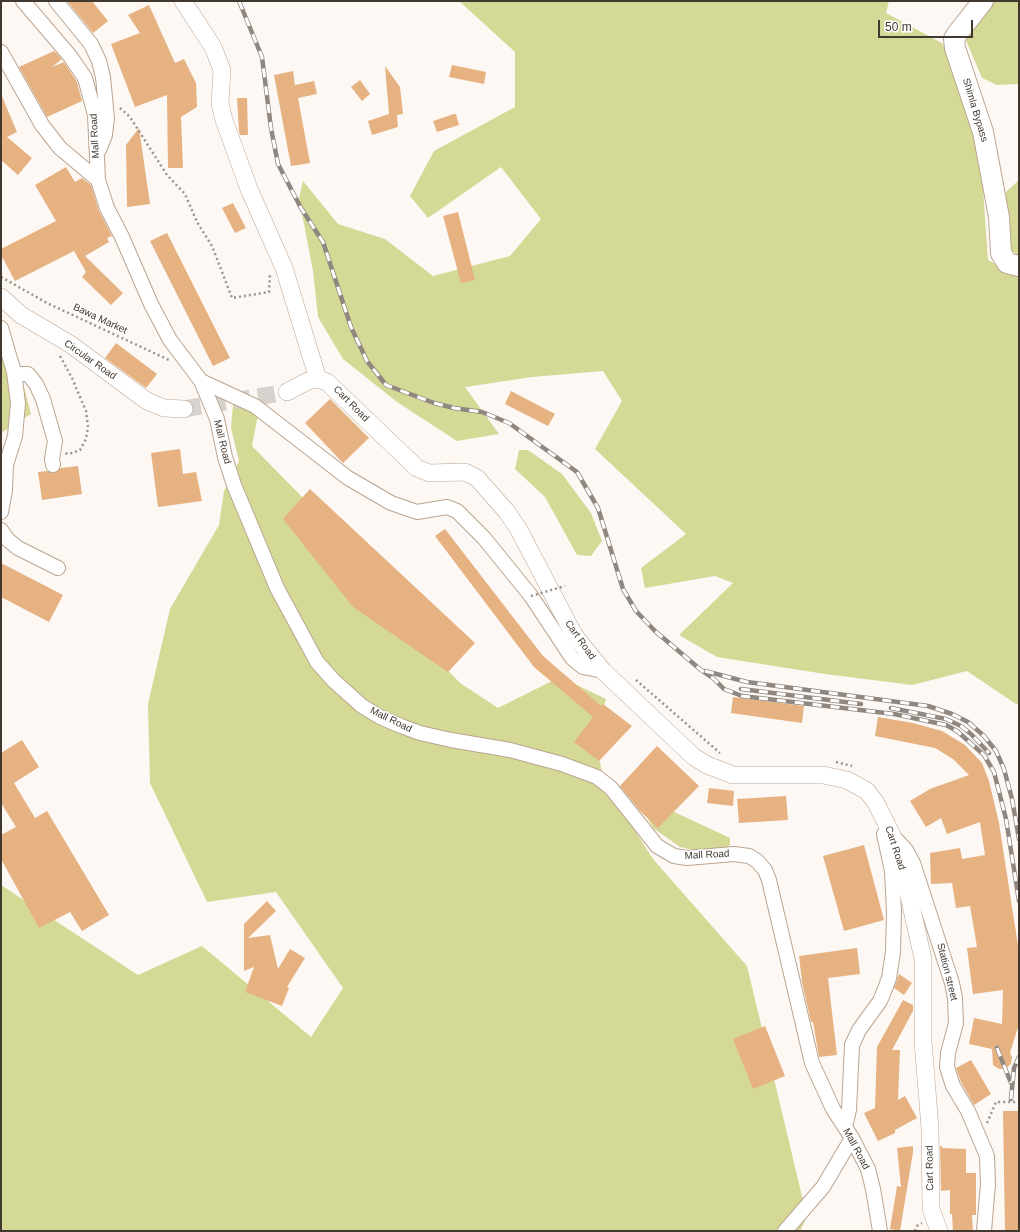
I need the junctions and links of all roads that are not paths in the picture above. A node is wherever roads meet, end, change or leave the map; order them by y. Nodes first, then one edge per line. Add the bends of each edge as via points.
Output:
1 (23, 1) edge
2 (56, 1) edge
3 (183, 1) edge
4 (983, 1) edge
5 (1, 52) edge
6 (96, 156) junction
7 (98, 180) junction
8 (1019, 266) edge
9 (1, 298) edge
10 (1, 328) edge
11 (198, 377) junction
12 (15, 378) junction
13 (318, 380) junction
14 (287, 392) tunnel mouth
15 (184, 410) tunnel mouth
16 (53, 465) dead end
17 (4, 466) edge
18 (1, 512) edge
19 (1, 530) edge
20 (58, 568) dead end
21 (603, 671) junction
22 (867, 791) junction
23 (892, 835) junction
24 (848, 1132) junction
25 (785, 1231) edge
26 (880, 1231) edge
27 (939, 1231) edge
28 (984, 1231) edge

1 - 6 street, Mall Road via 86,78 95,115
2 - 6 street via 91,44 103,76 105,135
3 - 13 main road via 214,47 222,70 220,103 224,120 251,195 284,268
4 - 8 highway, Shimla Bypass via 954,39 955,48 983,132 999,217 1001,253 1007,263
5 - 7 street via 47,131 60,148
6 - 7 street, Mall Road
7 - 11 street, Mall Road via 107,208 151,304 170,340
9 - 15 main road, Circular Road via 21,316 70,344 147,401 164,408
10 - 12 street
11 - 21 street via 255,406 348,478 391,503 417,512 447,507 457,511 484,538 531,596 578,665
11 - 24 street, Mall Road via 217,419 234,485 277,588 317,662 362,706 413,731 479,746 510,750 562,764 597,777 610,788 656,846 674,856 687,858 734,854 757,860 769,880 812,1063 823,1091
12 - 16 street via 20,374 28,374 43,399 54,441
12 - 17 street via 18,403 15,436
13 - 14 main road via 303,382
13 - 21 main road, Cart Road via 330,384 417,468 429,473 466,472 483,483 519,530 571,630
17 - 18 street via 6,483
19 - 20 street via 18,548
21 - 22 main road, Cart Road via 694,757 707,765 728,774 742,776 823,775 854,783
22 - 23 main road, Cart Road
22 - 24 street via 880,820 891,864 893,952 889,978 880,1001 859,1030 852,1045
23 - 27 main road, Cart Road via 905,878 923,959 924,1048 930,1128 930,1209
23 - 28 street, Station street via 906,850 912,863 952,983 956,1023 947,1067 987,1156 988,1184
24 - 25 street via 823,1188
24 - 26 street, Mall Road via 871,1177

